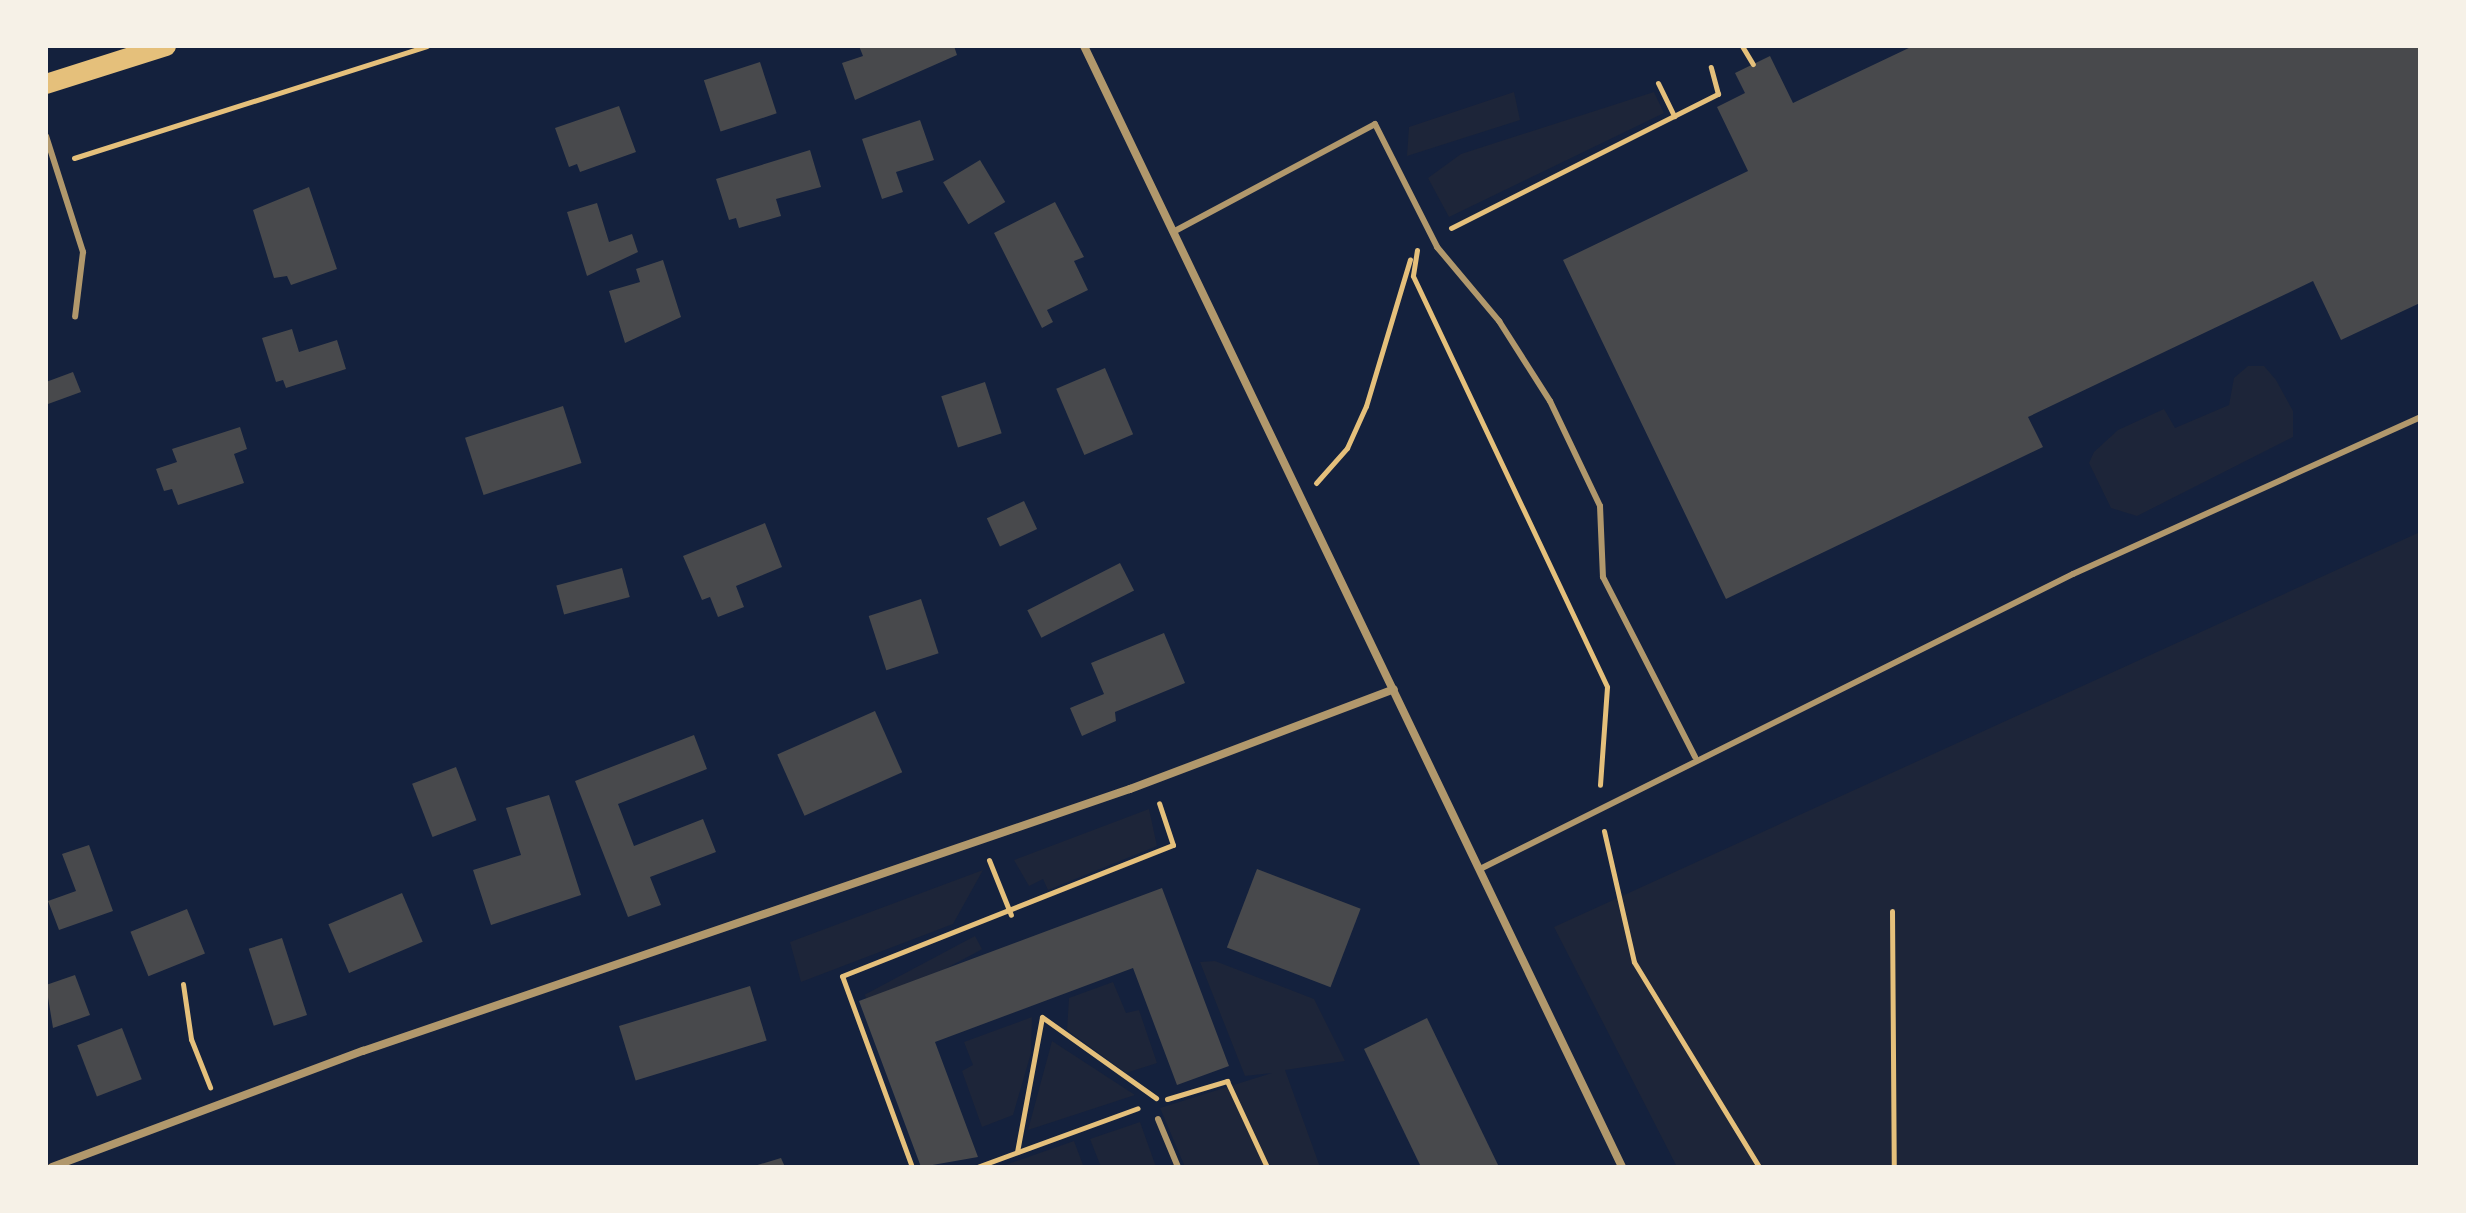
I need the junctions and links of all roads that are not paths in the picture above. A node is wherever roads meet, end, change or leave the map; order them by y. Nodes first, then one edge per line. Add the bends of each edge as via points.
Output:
1 (166, 46) edge
2 (1084, 46) edge
3 (46, 84) edge
4 (46, 136) edge
5 (1173, 232) junction
6 (75, 317) dead end
7 (2420, 417) edge
8 (1394, 689) junction
9 (1695, 757) junction
10 (1480, 869) junction
11 (1158, 1119) dead end
12 (52, 1167) edge
13 (1178, 1167) edge
14 (1622, 1167) edge

1 - 3 main road
2 - 5 street
4 - 6 lane via 83,252
5 - 8 street
5 - 9 lane via 1375,124 1430,233 1550,401 1600,506 1603,577
7 - 9 lane
8 - 10 street
8 - 12 street via 983,840
9 - 10 lane via 1600,811
10 - 14 street
11 - 13 lane

